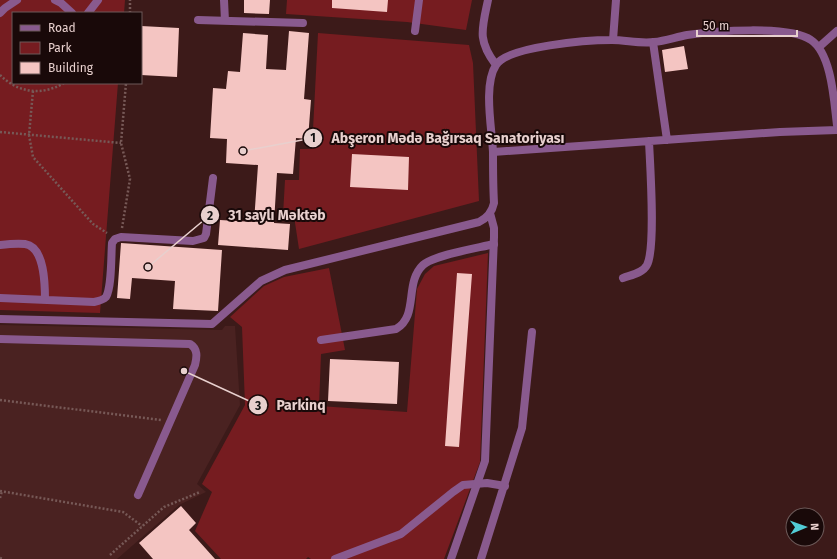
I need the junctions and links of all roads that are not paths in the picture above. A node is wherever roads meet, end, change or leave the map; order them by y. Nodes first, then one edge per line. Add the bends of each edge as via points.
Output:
1 (17, 0) edge
2 (55, 0) edge
3 (98, 0) edge
4 (224, 0) edge
5 (419, 0) edge
6 (488, 0) edge
7 (616, 0) edge
8 (71, 12) edge
9 (89, 12) edge
10 (0, 13) edge
11 (198, 20) dead end
12 (224, 21) junction
13 (303, 23) dead end
14 (415, 31) dead end
15 (837, 31) edge
16 (613, 40) junction
17 (653, 42) junction
18 (819, 47) junction
19 (496, 65) junction
20 (837, 125) edge
21 (837, 130) edge
22 (667, 140) junction
23 (649, 141) junction
24 (492, 152) junction
25 (212, 178) dead end
26 (490, 214) junction
27 (494, 244) junction
28 (0, 245) edge
29 (623, 278) dead end
30 (0, 298) edge
31 (45, 300) junction
32 (0, 319) edge
33 (532, 332) dead end
34 (0, 339) edge
35 (321, 340) dead end
36 (478, 483) junction
37 (505, 486) junction
38 (138, 495) dead end
39 (335, 559) edge
40 (450, 559) edge
41 (481, 559) edge

1 - 10 street
2 - 8 street
3 - 9 street
4 - 12 street
5 - 14 street
6 - 19 street via 482,38 486,52
7 - 16 street
11 - 12 street
12 - 13 street
15 - 18 street
16 - 17 street
16 - 19 street via 524,50 508,56
17 - 18 street via 696,34 776,30 803,35
17 - 22 street
18 - 20 street via 828,71
19 - 24 street via 492,73 490,93
21 - 22 street
22 - 23 street
23 - 24 street
23 - 29 street via 650,255 643,271
24 - 26 street via 494,203
25 - 31 street via 204,238 193,241 118,238 112,243 108,289 102,300
26 - 27 street via 494,228
26 - 32 street via 479,222 307,264 273,275 252,288 212,324
27 - 35 street via 434,259 424,264 413,284 408,319 396,329
27 - 36 street via 487,443 483,471
28 - 31 street via 26,244 38,253 45,277
30 - 31 street
33 - 37 street via 522,428
34 - 38 street via 190,344 194,347 197,352 196,360
36 - 37 street
36 - 39 street via 463,486 453,492 401,534
36 - 40 street
37 - 41 street

